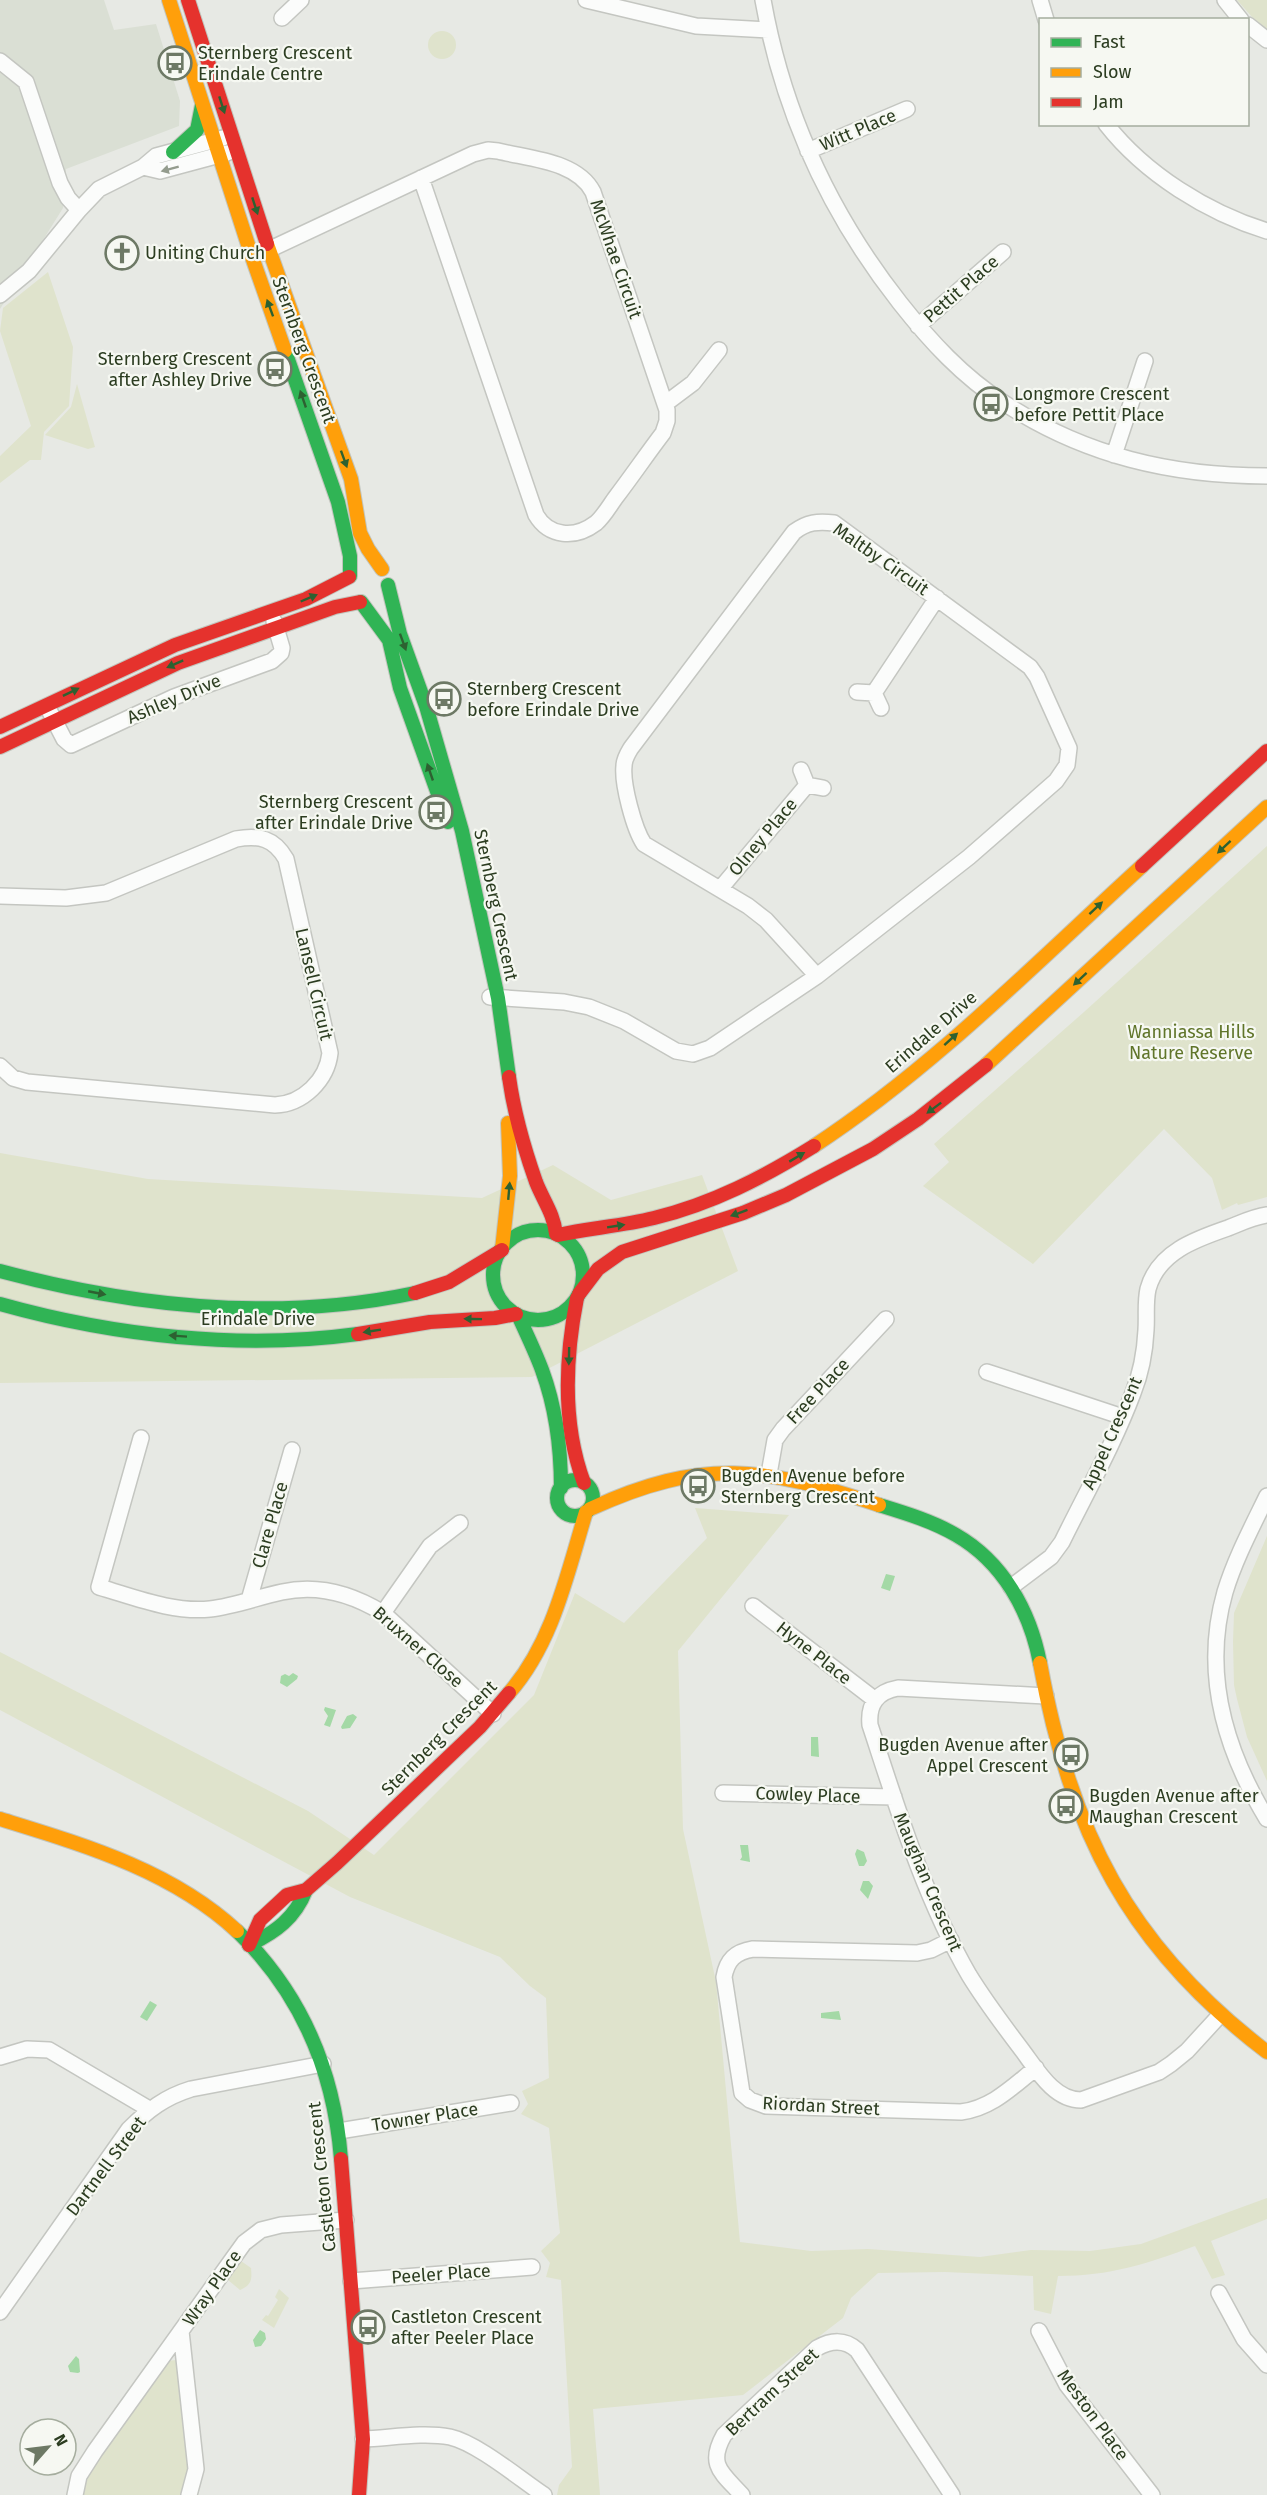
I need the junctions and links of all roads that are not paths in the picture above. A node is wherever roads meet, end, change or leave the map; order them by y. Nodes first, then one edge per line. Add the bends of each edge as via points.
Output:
1 (301, 0) edge
2 (586, 0) edge
3 (764, 0) edge
4 (1040, 0) edge
5 (1225, 0) edge
6 (170, 3) edge
7 (190, 5) edge
8 (282, 18) dead end
9 (1045, 18) edge
10 (1239, 18) edge
11 (1249, 26) edge
12 (769, 30) junction
13 (1267, 40) edge
14 (0, 61) edge
15 (202, 105) junction
16 (907, 109) dead end
17 (1108, 126) edge
18 (234, 143) junction
19 (216, 148) junction
20 (808, 151) junction
21 (173, 152) junction
22 (143, 167) junction
23 (421, 178) junction
24 (79, 210) junction
25 (1267, 231) edge
26 (269, 249) junction
27 (1003, 252) dead end
28 (252, 257) junction
29 (0, 296) edge
30 (918, 326) junction
31 (719, 350) dead end
32 (1145, 361) dead end
33 (665, 404) junction
34 (1114, 454) junction
35 (1267, 476) edge
36 (382, 569) junction
37 (350, 577) junction
38 (388, 585) junction
39 (937, 598) junction
40 (360, 602) junction
41 (270, 613) junction
42 (276, 627) junction
43 (857, 692) dead end
44 (874, 693) junction
45 (46, 704) junction
46 (881, 708) dead end
47 (54, 721) junction
48 (0, 727) edge
49 (0, 747) edge
50 (1267, 751) edge
51 (801, 770) dead end
52 (807, 785) junction
53 (824, 788) dead end
54 (1267, 807) edge
55 (470, 887) junction
56 (720, 889) junction
57 (0, 896) edge
58 (817, 976) junction
59 (493, 997) junction
60 (0, 1066) edge
61 (1267, 1215) edge
62 (557, 1235) junction
63 (502, 1249) junction
64 (0, 1271) edge
65 (578, 1296) junction
66 (3, 1305) edge
67 (517, 1315) junction
68 (886, 1319) dead end
69 (987, 1372) dead end
70 (1123, 1417) junction
71 (141, 1438) dead end
72 (292, 1450) dead end
73 (769, 1473) junction
74 (586, 1484) junction
75 (561, 1488) junction
76 (630, 1491) junction
77 (1267, 1496) edge
78 (588, 1511) junction
79 (564, 1512) junction
80 (460, 1523) dead end
81 (573, 1553) junction
82 (1011, 1587) junction
83 (249, 1600) junction
84 (753, 1606) dead end
85 (382, 1613) junction
86 (1046, 1696) junction
87 (874, 1699) junction
88 (493, 1714) junction
89 (723, 1793) dead end
90 (894, 1797) junction
91 (1267, 1818) edge
92 (0, 1819) edge
93 (306, 1890) junction
94 (225, 1920) junction
95 (260, 1920) junction
96 (273, 1934) junction
97 (951, 1940) junction
98 (249, 1945) junction
99 (274, 1973) junction
100 (1220, 2015) junction
101 (1267, 2052) edge
102 (0, 2057) edge
103 (323, 2064) junction
104 (1036, 2068) junction
105 (511, 2103) dead end
106 (148, 2109) junction
107 (339, 2131) junction
108 (346, 2220) junction
109 (532, 2267) dead end
110 (351, 2281) junction
111 (1219, 2293) dead end
112 (0, 2312) edge
113 (181, 2331) junction
114 (1039, 2331) dead end
115 (1267, 2365) edge
116 (363, 2439) junction
117 (75, 2495) edge
118 (189, 2495) edge
119 (359, 2495) edge
120 (544, 2495) edge
121 (742, 2495) edge
122 (952, 2495) edge
123 (1152, 2495) edge

1 - 8 street
2 - 12 street via 696,26
3 - 12 street
4 - 9 street
5 - 10 street
6 - 15 street, Sternberg Crescent
7 -> 18 street, Sternberg Crescent
11 - 13 street
12 - 20 street via 780,76
14 - 24 street via 26,82 60,183
15 - 19 street, Sternberg Crescent
15 - 21 street via 197,130
16 - 20 street, Witt Place
17 - 25 street via 1158,174 1231,218
18 - 19 street
18 -> 26 street, Sternberg Crescent
19 - 21 street
19 -> 22 street via 160,171
19 - 28 street, Sternberg Crescent
20 - 30 street via 849,231
21 - 22 street via 156,156
22 - 24 street via 99,189
23 - 26 street, McWhae Circuit
23 - 33 street, McWhae Circuit via 488,150 579,173 588,182
23 - 33 street, McWhae Circuit via 542,524 562,539 599,519 663,433 667,421
24 - 29 street via 29,272
26 - 28 street, McWhae Circuit
26 -> 36 street, Sternberg Crescent via 351,479 363,537
27 - 30 street, Pettit Place
37 -> 28 street, Sternberg Crescent via 347,538 338,502
30 - 34 street via 958,368 1004,404 1057,433
31 - 33 street via 693,383
32 - 34 street
34 - 35 street via 1178,471
36 - 37 street via 364,564
36 - 38 street
37 - 40 street via 349,589
41 -> 37 street
38 - 40 street via 379,601
38 -> 55 street, Sternberg Crescent via 400,634 452,791
39 - 44 street
39 - 56 street, Maltby Circuit via 834,523 803,525 631,748 625,760 624,779 641,839 654,851
39 - 58 street, Maltby Circuit via 1030,667 1065,737 1069,748 1067,765 1056,781 969,857
40 - 42 street, Ashley Drive
55 -> 40 street, Sternberg Crescent via 400,688 389,640
41 - 42 street, Ashley Drive
45 -> 41 street via 175,645
42 -> 47 street, Ashley Drive via 178,663
42 - 47 street, Ashley Drive via 282,648 272,661 174,697 71,745
43 - 44 street
44 - 46 street
45 - 47 street, Ashley Drive
45 - 48 street
47 - 49 street, Ashley Drive
62 -> 50 street, Erindale Drive via 644,1221 711,1200 783,1166 821,1142 910,1076
51 - 52 street, Olney Place
52 - 53 street, Olney Place
52 - 56 street, Olney Place
54 -> 65 street via 986,1065 918,1119 873,1149 786,1195 622,1252 598,1269
55 - 59 street, Sternberg Crescent
56 - 58 street, Maltby Circuit via 766,920
57 - 60 street, Lansell Circuit via 99,895 236,839 264,838 280,848 286,859 330,1053 323,1077 304,1095 275,1106 27,1082 12,1078
58 - 59 street, Maltby Circuit via 710,1048 693,1054 676,1051 624,1021 589,1007
59 - 62 street, Sternberg Crescent via 518,1126
63 -> 59 street, Sternberg Crescent via 510,1152
61 - 70 street, Appel Crescent via 1194,1240 1169,1256 1156,1271 1146,1305 1143,1361
62 - 63 street via 531,1231 515,1237
62 - 65 street via 572,1246 580,1260 583,1277
64 -> 63 street, Erindale Drive via 39,1282 167,1303 305,1306 429,1290
63 - 67 street via 495,1264 494,1281 499,1297
65 - 67 street via 555,1317 536,1320
65 -> 74 street via 570,1338 570,1422 573,1455
67 -> 66 street, Erindale Drive via 287,1340 168,1335
67 - 75 street via 543,1373 554,1410 562,1461
68 - 73 street, Free Place via 783,1429 775,1440
69 - 70 street
70 - 82 street, Appel Crescent via 1062,1542 1051,1557
71 - 83 street, Bruxner Close via 99,1587 184,1609 210,1609
72 - 83 street, Clare Place
73 - 76 street via 702,1473
73 - 82 street via 805,1480 931,1522 982,1554
74 - 75 street via 575,1480
74 - 76 street via 612,1492
74 - 78 street via 593,1494
75 - 79 street via 558,1502
76 - 78 street
77 - 91 street via 1225,1592 1215,1659 1217,1692 1230,1743
78 - 79 street via 576,1516
78 - 81 street, Sternberg Crescent
79 - 81 street, Sternberg Crescent via 572,1533
80 - 85 street via 430,1546
81 - 88 street, Sternberg Crescent via 546,1633 528,1667
82 - 86 street via 1038,1643
83 - 85 street, Bruxner Close via 312,1589 351,1596
84 - 87 street, Hyne Place
85 - 88 street, Bruxner Close
86 - 87 street via 898,1688 886,1690
86 - 100 street via 1073,1794 1112,1880 1172,1964
87 - 90 street, Maughan Crescent via 870,1725
88 - 93 street, Sternberg Crescent
89 - 90 street, Cowley Place
90 - 97 street, Maughan Crescent via 913,1856
92 - 94 street, Castleton Crescent via 132,1864 190,1894
93 - 95 street, Sternberg Crescent via 288,1895
93 - 96 street, Sternberg Crescent via 300,1907
94 - 95 street
94 - 98 street, Castleton Crescent
95 - 98 street, Sternberg Crescent
96 - 98 street, Sternberg Crescent
96 - 99 street
97 - 104 street, Maughan Crescent via 989,2007
97 - 104 street, Riordan Street via 917,1953 753,1949 737,1954 726,1966 724,1977 742,2092 766,2106 961,2112 991,2104
98 - 99 street, Castleton Crescent
99 - 103 street, Castleton Crescent via 304,2018
100 - 101 street
100 - 104 street, Maughan Crescent via 1187,2051 1159,2072 1081,2100 1059,2095
102 - 106 street via 27,2049 49,2050
103 - 106 street, Dartnell Street via 191,2090
103 - 107 street, Castleton Crescent
105 - 107 street, Towner Place
106 - 112 street, Dartnell Street via 129,2129
107 - 108 street, Castleton Crescent
108 - 110 street, Castleton Crescent
108 - 113 street, Wray Place via 261,2230 244,2243
109 - 110 street, Peeler Place
110 - 116 street, Castleton Crescent
111 - 115 street via 1244,2339
113 - 117 street, Wray Place via 79,2476
113 - 118 street, Wray Place via 196,2469
114 - 123 street, Meston Place via 1067,2385
116 - 119 street, Castleton Crescent
116 - 120 street via 451,2437 467,2443
121 - 122 street, Bertram Street via 718,2468 716,2449 724,2435 817,2348 839,2341 858,2350

